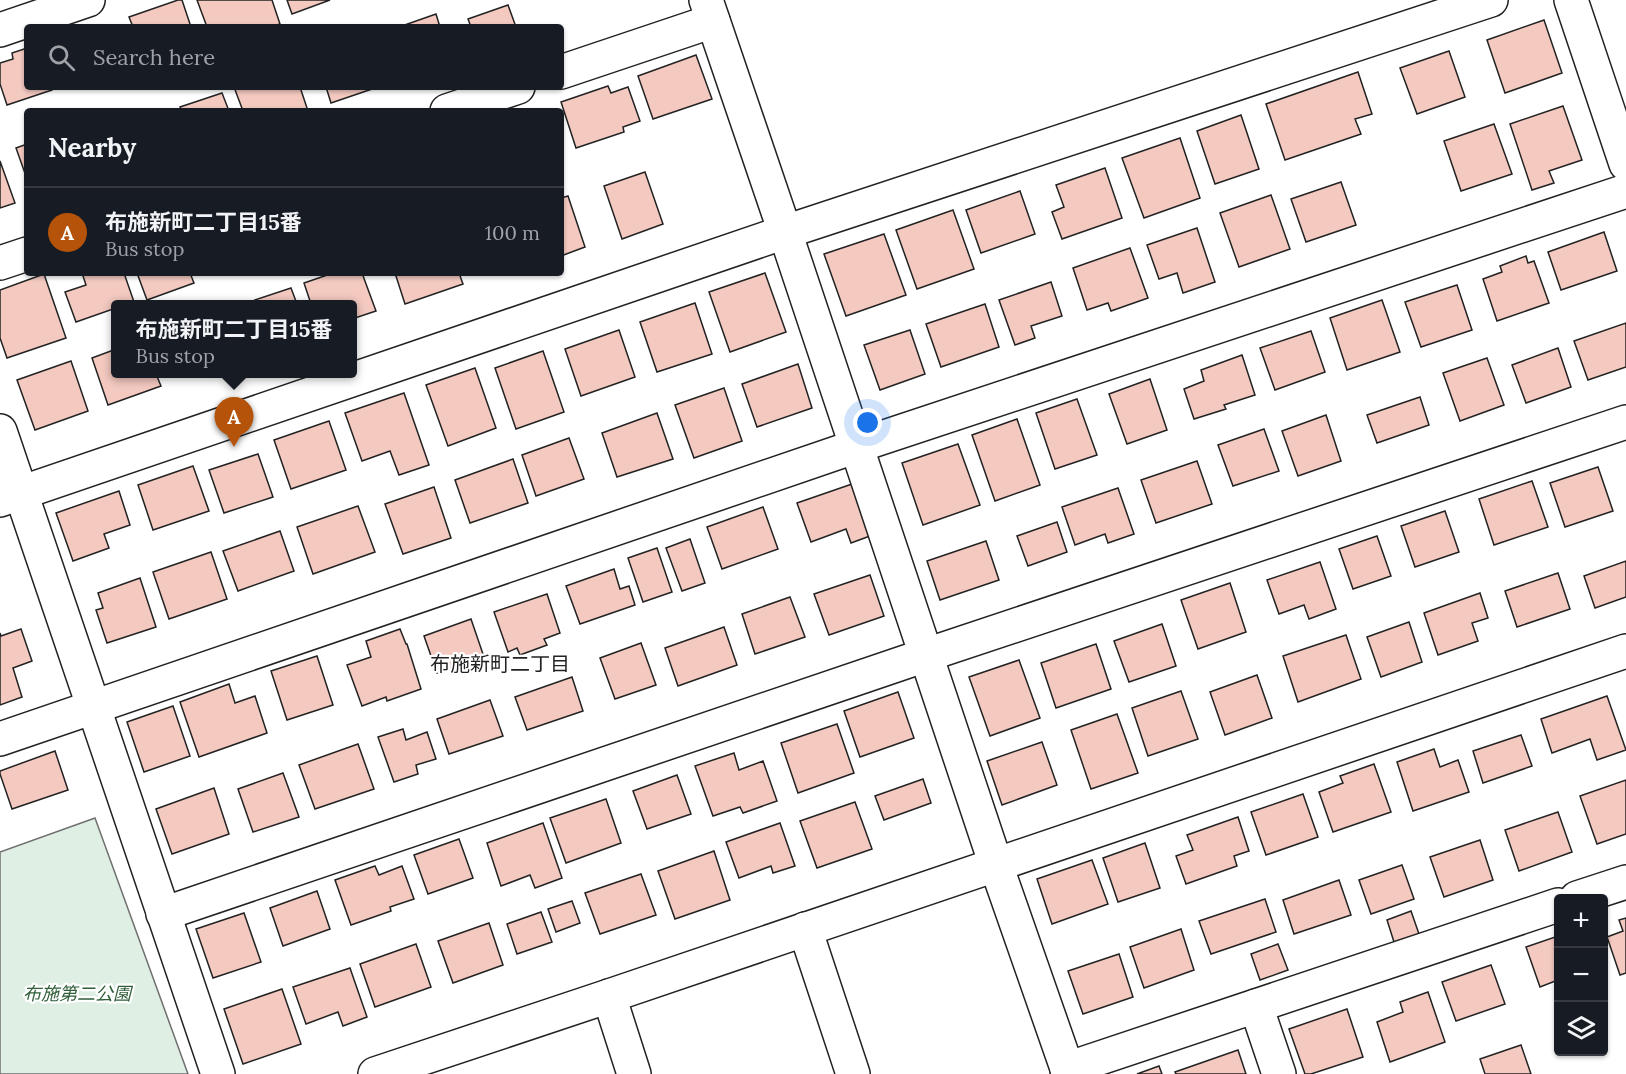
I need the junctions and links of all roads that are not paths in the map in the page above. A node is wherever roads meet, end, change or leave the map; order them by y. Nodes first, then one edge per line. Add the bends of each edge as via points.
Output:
1 (1491, 0) edge
2 (1571, 0) edge
3 (73, 2) edge
4 (710, 10) edge
5 (0, 30) edge
6 (564, 71) edge
7 (509, 90) edge
8 (456, 108) edge
9 (1626, 164) edge
10 (1626, 191) edge
11 (785, 232) junction
12 (24, 255) edge
13 (0, 263) edge
14 (1626, 422) edge
15 (0, 431) edge
16 (857, 446) junction
17 (11, 497) edge
18 (1626, 651) edge
19 (926, 655) junction
20 (94, 706) junction
21 (0, 739) edge
22 (996, 864) junction
23 (1626, 882) edge
24 (1589, 894) edge
25 (1554, 906) edge
26 (163, 914) junction
27 (805, 929) junction
28 (609, 996) junction
29 (1256, 1006) junction
30 (418, 1067) edge
31 (1068, 1071) edge
32 (218, 1074) edge
33 (375, 1074) edge
34 (634, 1074) edge
35 (853, 1074) edge
36 (1280, 1074) edge

1 - 11 street
2 - 9 street
3 - 5 street
4 - 6 street
4 - 11 street
7 - 8 street
10 - 16 street
11 - 16 street
11 - 17 street
12 - 13 street
14 - 19 street
15 - 17 street
16 - 19 street
16 - 20 street
17 - 20 street
18 - 22 street
19 - 22 street
19 - 26 street
20 - 21 street
20 - 26 street
22 - 27 street
22 - 31 street
23 - 24 street
25 - 29 street
26 - 32 street
27 - 28 street
27 - 35 street
28 - 30 street
28 - 34 street
29 - 31 street
29 - 36 street
30 - 33 street

